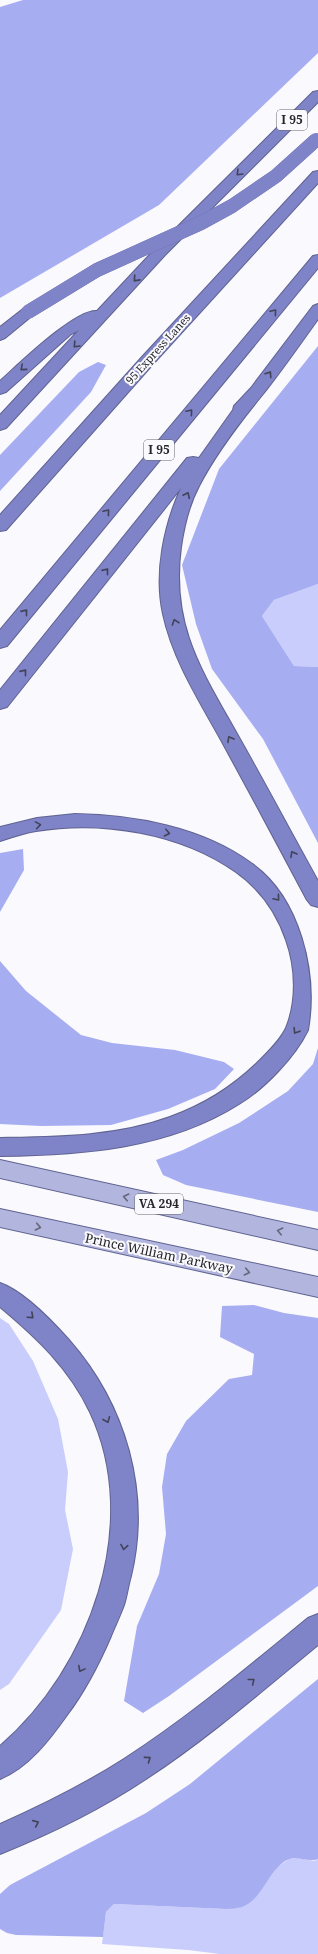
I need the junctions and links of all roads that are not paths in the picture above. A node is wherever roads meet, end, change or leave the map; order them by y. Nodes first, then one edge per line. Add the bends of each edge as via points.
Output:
1 (318, 95) edge
2 (317, 139) edge
3 (318, 175) edge
4 (318, 259) edge
5 (112, 306) junction
6 (318, 309) edge
7 (0, 335) edge
8 (0, 389) edge
9 (249, 399) junction
10 (0, 425) edge
11 (0, 526) edge
12 (0, 642) edge
13 (0, 703) edge
14 (0, 834) edge
15 (318, 900) edge
16 (0, 1147) edge
17 (0, 1169) edge
18 (0, 1218) edge
19 (318, 1240) edge
20 (318, 1287) edge
21 (0, 1292) edge
22 (318, 1627) edge
23 (0, 1765) edge
24 (0, 1839) edge

1 -> 5 highway, I 95 via 160,252
2 - 7 highway, bridge via 294,163 236,204 201,223 107,265 63,289 28,312
3 - 11 highway, 95 Express Lanes
12 -> 4 highway, I 95
5 -> 8 highway via 65,332
5 -> 10 highway, I 95
9 -> 6 highway
13 -> 9 highway via 193,462
15 -> 9 highway via 193,671 172,614 172,551 185,497
14 -> 16 highway via 66,821 97,822 176,835 230,858 255,876 276,896 290,915 300,934 308,960 310,987 306,1008 298,1028 282,1052 257,1079 231,1098 200,1115 180,1124 109,1140 40,1147
19 -> 17 main road, VA 294
18 -> 20 main road, Prince William Parkway
21 -> 23 highway via 48,1331 76,1365 100,1403 117,1446 125,1489 126,1535 118,1581 102,1629 74,1682 43,1723
24 -> 22 highway via 58,1813 134,1770 216,1710

